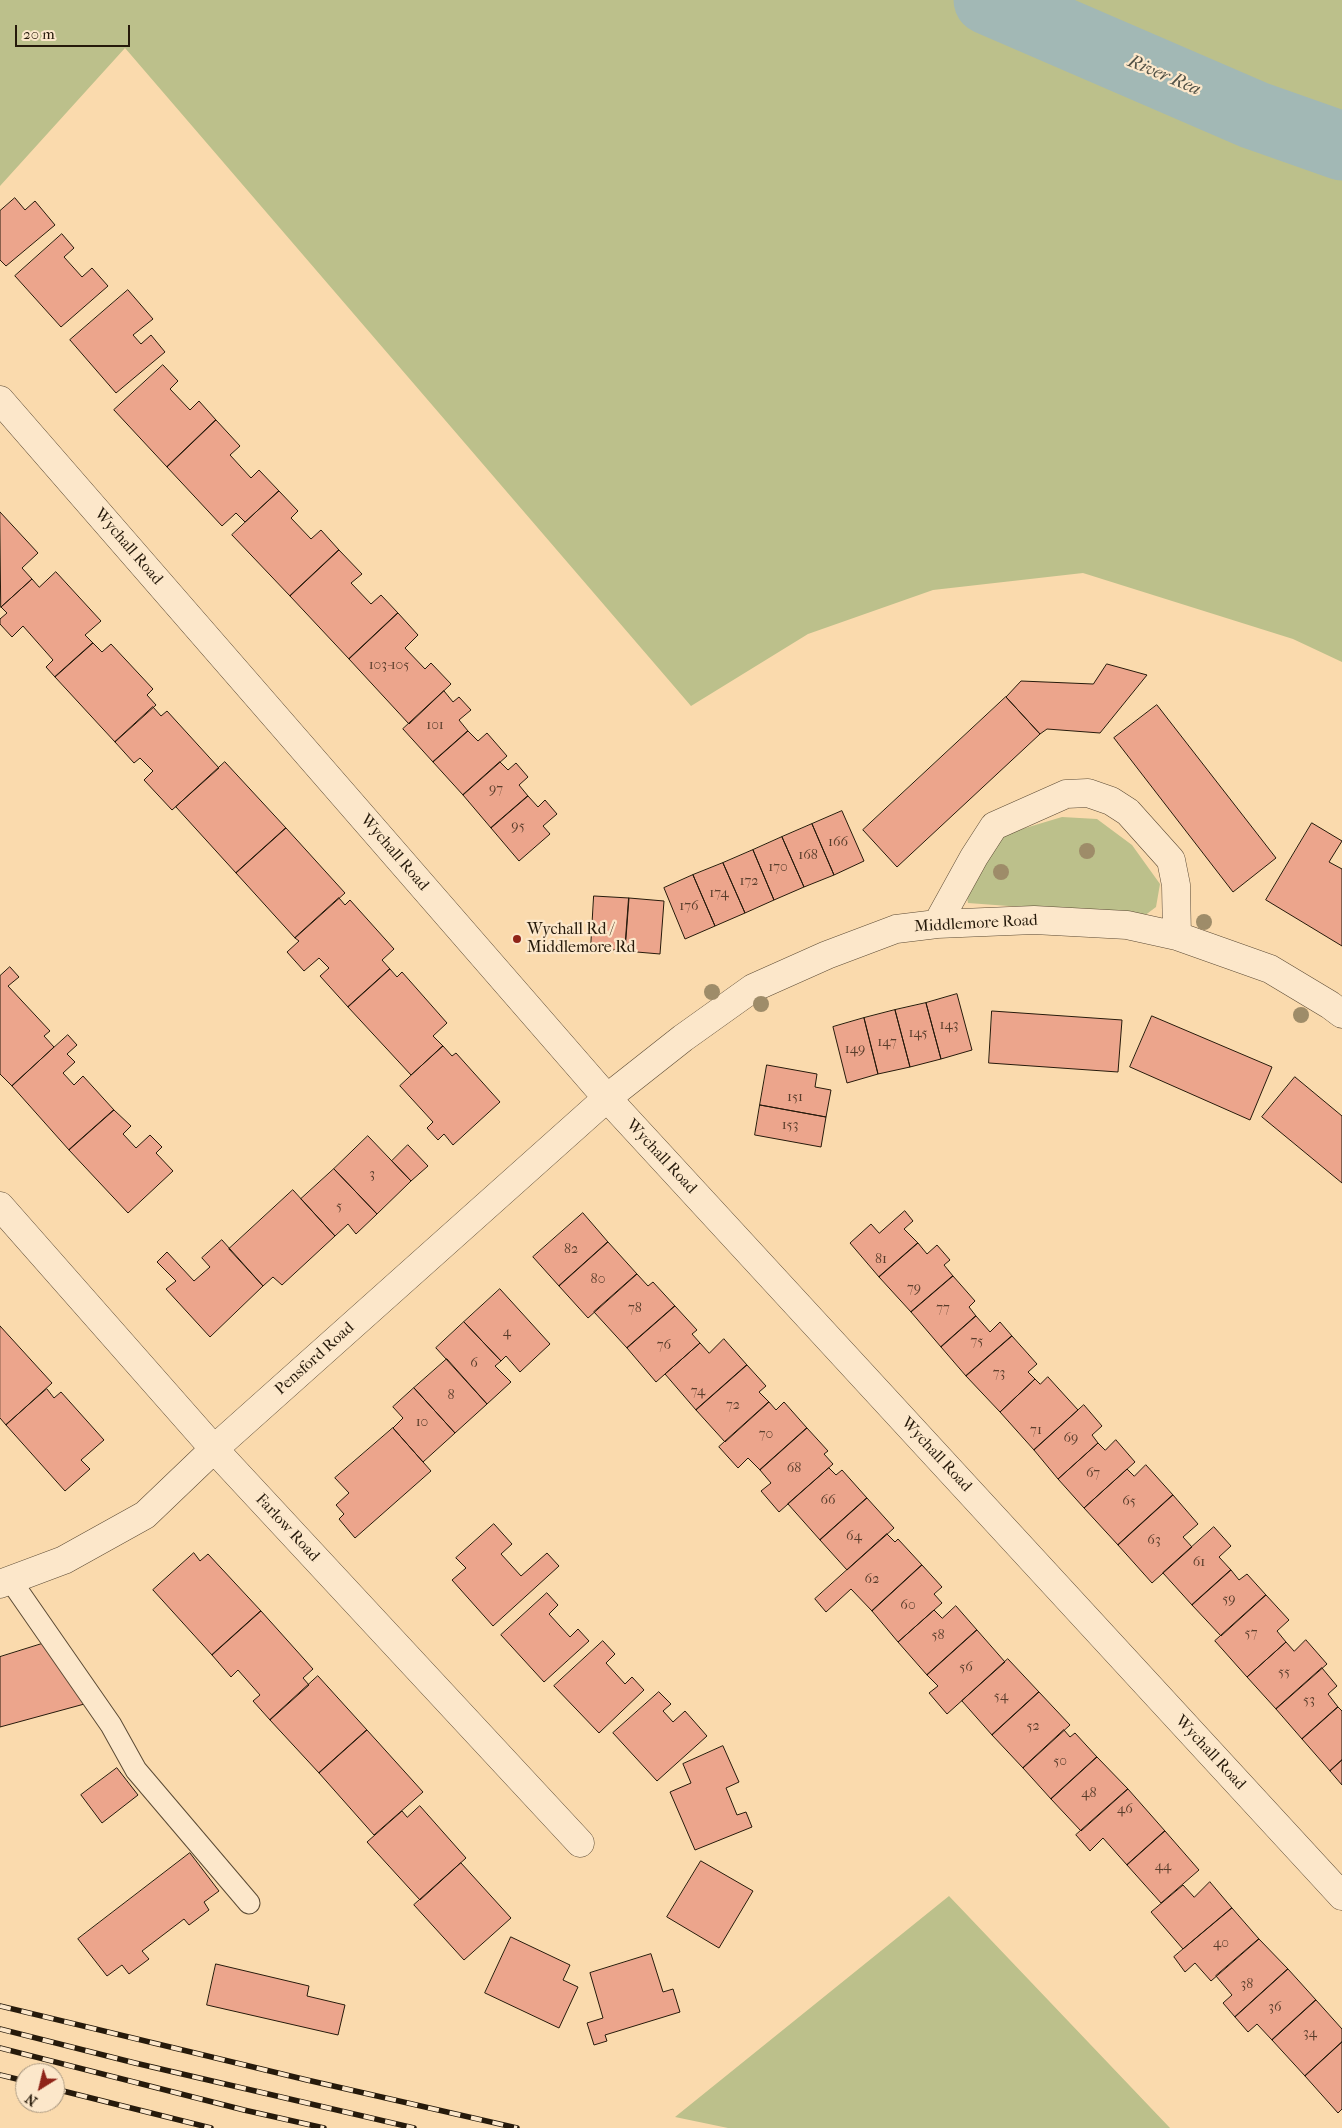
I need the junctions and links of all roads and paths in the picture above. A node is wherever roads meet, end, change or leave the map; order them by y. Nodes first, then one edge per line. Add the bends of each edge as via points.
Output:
1 (0, 400) edge
2 (937, 924) junction
3 (1177, 936) junction
4 (1342, 1014) edge
5 (607, 1098) junction
6 (0, 1206) edge
7 (214, 1449) junction
8 (5, 1583) edge
9 (580, 1843) dead end
10 (1342, 1896) edge
11 (250, 1903) dead end

1 - 5 street, Wychall Road
2 - 3 street, Middlemore Road via 1044,920 1127,925
2 - 3 street via 994,826 1066,794 1088,793 1128,812 1171,860 1176,885
2 - 5 street, Middlemore Road via 896,929 753,988
3 - 4 street, Middlemore Road via 1270,969
5 - 7 street, Pensford Road
5 - 10 street, Wychall Road
6 - 7 street, Farlow Road
7 - 8 street, Pensford Road via 145,1515 64,1560
7 - 9 street, Farlow Road
8 - 11 lane via 111,1725 136,1770

